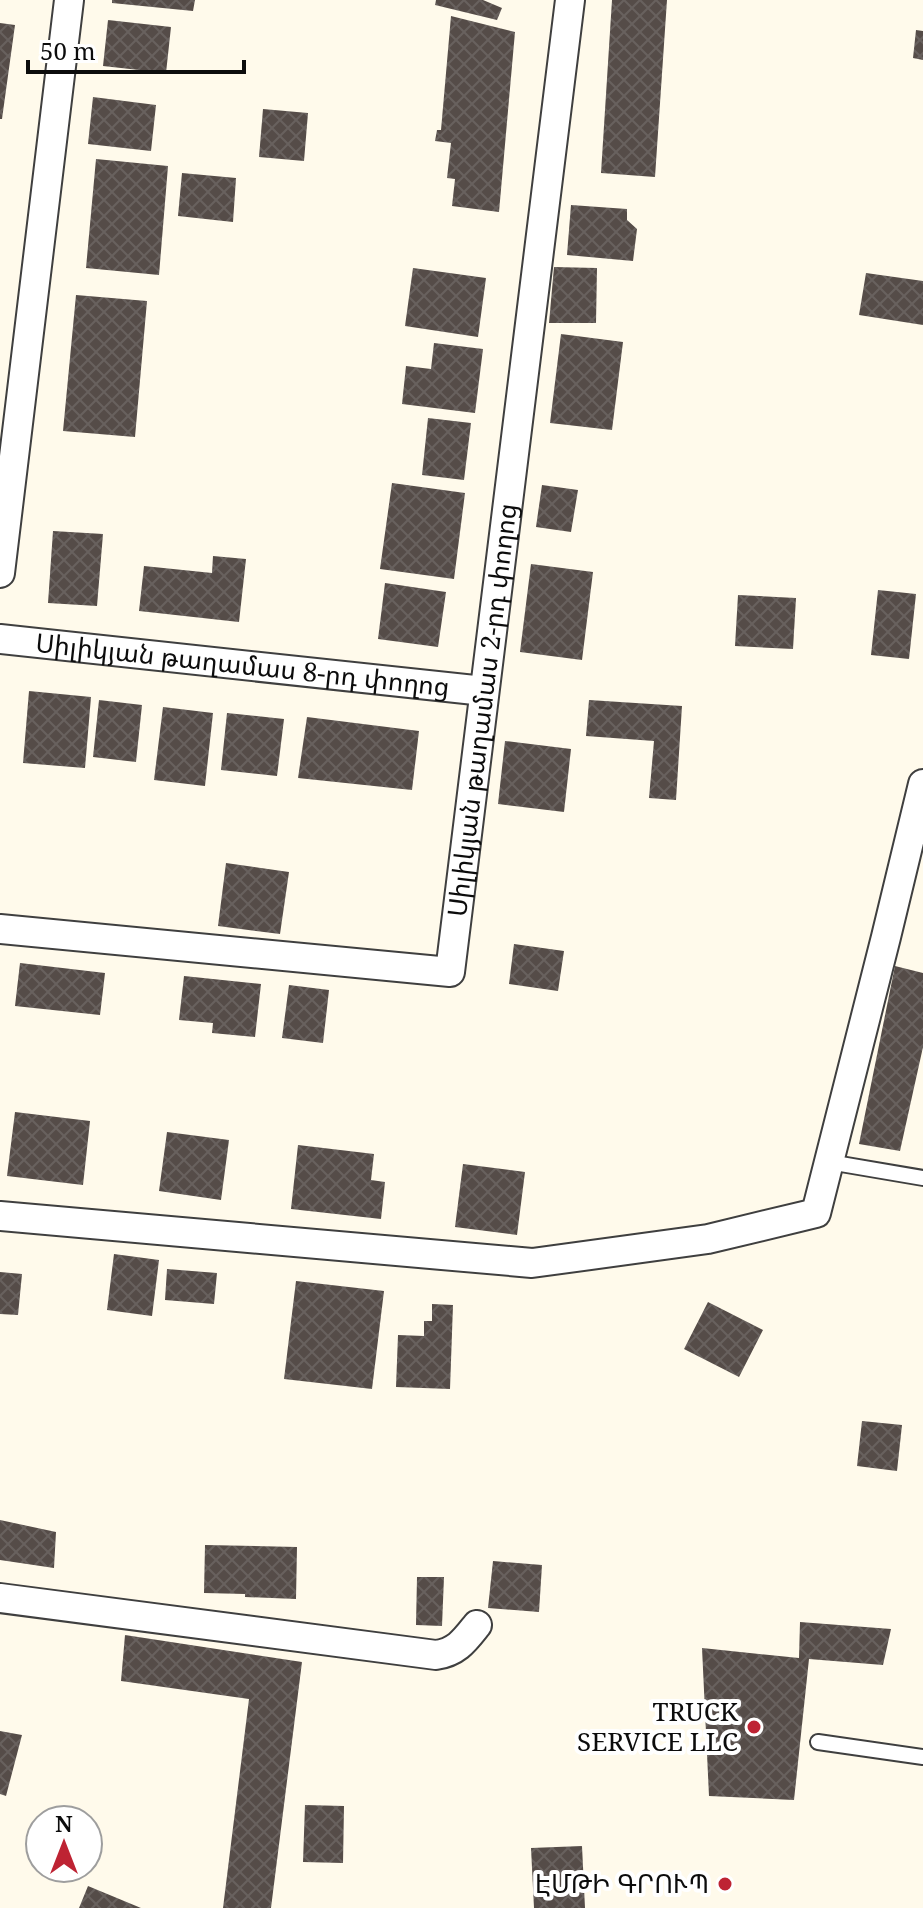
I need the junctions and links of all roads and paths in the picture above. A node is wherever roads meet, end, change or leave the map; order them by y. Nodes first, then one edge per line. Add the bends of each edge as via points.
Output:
1 (69, 0) edge
2 (570, 0) edge
3 (0, 573) edge
4 (0, 639) edge
5 (484, 691) junction
6 (921, 797) edge
7 (0, 929) edge
8 (829, 1162) junction
9 (923, 1178) edge
10 (0, 1216) edge
11 (0, 1598) edge
12 (477, 1625) dead end
13 (818, 1742) dead end
14 (923, 1757) edge

1 - 3 street
2 - 5 street, Սիլիկյան թաղամաս 2-րդ փողոց
4 - 5 street, Սիլիկյան թաղամաս 8-րդ փողոց
5 - 7 street, Սիլիկյան թաղամաս 2-րդ փողոց via 450,972
6 - 8 street
8 - 9 lane
8 - 10 street via 816,1213 708,1239 532,1263
11 - 12 street via 436,1655 460,1646
13 - 14 lane

